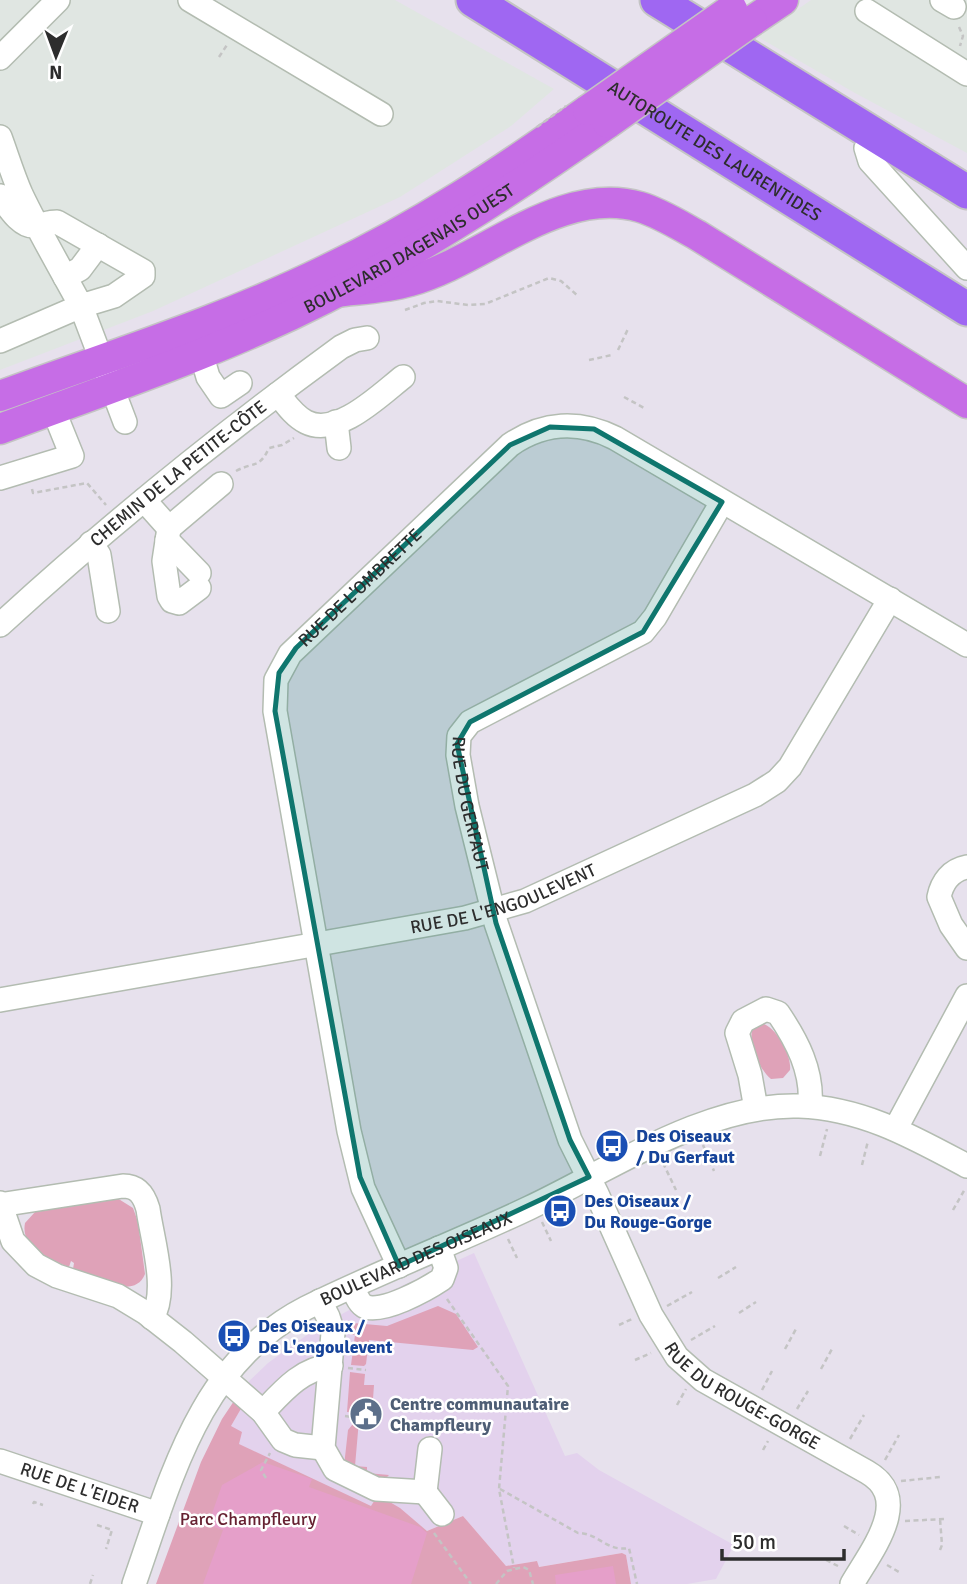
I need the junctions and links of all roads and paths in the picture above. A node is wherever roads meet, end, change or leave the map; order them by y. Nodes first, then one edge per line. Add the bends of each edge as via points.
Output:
1 (190, 0) edge
2 (472, 0) edge
3 (657, 0) edge
4 (783, 0) edge
5 (47, 4) edge
6 (743, 10) edge
7 (952, 10) edge
8 (867, 11) dead end
9 (226, 47) dead end
10 (219, 57) dead end
11 (0, 58) edge
12 (958, 68) edge
13 (382, 114) dead end
14 (874, 135) junction
15 (0, 137) edge
16 (562, 142) junction
17 (967, 192) edge
18 (0, 196) edge
19 (38, 225) junction
20 (97, 245) junction
21 (967, 268) edge
22 (65, 277) junction
23 (336, 292) junction
24 (578, 296) dead end
25 (81, 306) junction
26 (964, 308) edge
27 (405, 310) dead end
28 (628, 329) dead end
29 (367, 338) dead end
30 (0, 341) edge
31 (618, 350) dead end
32 (201, 353) junction
33 (612, 355) dead end
34 (102, 359) junction
35 (589, 360) dead end
36 (403, 377) dead end
37 (240, 383) dead end
38 (113, 387) junction
39 (278, 394) junction
40 (0, 396) edge
41 (624, 397) dead end
42 (967, 403) edge
43 (646, 409) dead end
44 (53, 410) junction
45 (125, 422) dead end
46 (337, 422) junction
47 (0, 429) edge
48 (300, 435) dead end
49 (340, 448) dead end
50 (0, 478) edge
51 (226, 479) joint
52 (33, 493) dead end
53 (144, 500) junction
54 (722, 502) junction
55 (104, 505) dead end
56 (168, 534) junction
57 (91, 543) junction
58 (890, 599) junction
59 (108, 611) dead end
60 (0, 625) edge
61 (967, 645) edge
62 (967, 866) edge
63 (493, 912) junction
64 (316, 944) junction
65 (967, 948) edge
66 (967, 996) edge
67 (0, 1000) edge
68 (810, 1106) junction
69 (756, 1109) junction
70 (896, 1128) junction
71 (827, 1129) dead end
72 (869, 1138) dead end
73 (703, 1145) dead end
74 (820, 1156) dead end
75 (663, 1163) dead end
76 (862, 1165) dead end
77 (714, 1171) dead end
78 (589, 1177) junction
79 (966, 1177) edge
80 (676, 1190) dead end
81 (0, 1204) edge
82 (953, 1210) dead end
83 (540, 1220) dead end
84 (506, 1236) dead end
85 (551, 1241) dead end
86 (439, 1248) junction
87 (517, 1258) dead end
88 (399, 1266) junction
89 (736, 1267) dead end
90 (718, 1278) dead end
91 (352, 1287) junction
92 (692, 1292) dead end
93 (446, 1297) dead end
94 (320, 1301) junction
95 (756, 1302) dead end
96 (664, 1308) dead end
97 (739, 1313) dead end
98 (636, 1317) dead end
99 (152, 1318) junction
100 (620, 1325) dead end
101 (715, 1326) dead end
102 (796, 1329) dead end
103 (686, 1343) dead end
104 (785, 1349) dead end
105 (832, 1349) dead end
106 (655, 1351) dead end
107 (635, 1360) dead end
108 (341, 1367) junction
109 (821, 1369) dead end
110 (366, 1370) dead end
111 (772, 1371) dead end
112 (222, 1378) junction
113 (687, 1387) dead end
114 (808, 1391) dead end
115 (758, 1395) dead end
116 (677, 1405) dead end
117 (263, 1412) junction
118 (794, 1415) dead end
119 (864, 1415) dead end
120 (347, 1417) dead end
121 (359, 1418) dead end
122 (899, 1435) dead end
123 (771, 1436) dead end
124 (846, 1445) dead end
125 (323, 1448) junction
126 (430, 1449) dead end
127 (763, 1450) dead end
128 (267, 1458) dead end
129 (0, 1461) edge
130 (882, 1466) dead end
131 (940, 1477) dead end
132 (266, 1478) dead end
133 (897, 1481) dead end
134 (499, 1489) junction
135 (425, 1492) junction
136 (33, 1504) dead end
137 (43, 1504) dead end
138 (158, 1514) junction
139 (901, 1520) dead end
140 (437, 1522) joint
141 (97, 1525) dead end
142 (844, 1526) dead end
143 (861, 1535) dead end
144 (106, 1549) dead end
145 (940, 1550) dead end
146 (826, 1560) dead end
147 (880, 1561) dead end
148 (514, 1568) junction
149 (899, 1572) dead end
150 (93, 1575) dead end
151 (848, 1576) edge
152 (90, 1584) edge
153 (134, 1584) edge
154 (471, 1584) edge
155 (496, 1584) edge
156 (533, 1584) edge
157 (637, 1584) edge

1 - 13 street
2 - 26 highway, AUTOROUTE DES LAURENTIDES
3 - 14 highway
4 - 6 main road, BOULEVARD DAGENAIS OUEST
5 - 11 street
6 - 16 main road, BOULEVARD DAGENAIS OUEST, bridge
7 - 12 path via 964,38
8 - 12 street
9 - 10 path
14 - 17 highway
14 - 21 street via 866,148 870,161
15 - 19 street
16 - 23 main road, BOULEVARD DAGENAIS OUEST via 431,240
16 - 34 main road, BOULEVARD DAGENAIS OUEST via 341,263
18 - 19 street via 20,220
19 - 20 street via 57,222
19 - 22 street
20 - 22 street via 80,268
20 - 25 street via 144,273 114,296
22 - 25 street
23 - 32 main road, BOULEVARD DAGENAIS OUEST
23 - 42 main road via 410,281 574,208 626,204 654,212 697,236
24 - 27 path via 561,281 549,278 485,304 437,301
25 - 30 street
25 - 34 street
28 - 31 path
29 - 39 street, CHEMIN DE LA PETITE-CÔTE via 341,347
32 - 37 street via 208,377 221,396
32 - 38 main road, BOULEVARD DAGENAIS OUEST
33 - 35 path
34 - 38 street
34 - 40 main road, BOULEVARD DAGENAIS OUEST
36 - 46 street via 348,419
38 - 44 main road, BOULEVARD DAGENAIS OUEST
38 - 45 street
39 - 46 street via 306,423
39 - 53 street, CHEMIN DE LA PETITE-CÔTE
41 - 43 path
44 - 47 main road, BOULEVARD DAGENAIS OUEST
44 - 50 street via 72,456
46 - 49 street
48 - 51 path via 270,448 264,459
51 - 56 street
52 - 55 path via 88,484
53 - 56 street
53 - 57 street, CHEMIN DE LA PETITE-CÔTE
54 - 58 street, RUE DE L'OMBRETTE
54 - 63 street, RUE DU GERFAUT via 643,632 463,729 458,755
54 - 64 street, RUE DE L'OMBRETTE via 594,429 559,425 534,431 499,454 296,648 279,673 274,703
56 - 56 street via 164,561 167,590 176,603 183,601 199,580
57 - 59 street via 109,566
57 - 60 street, CHEMIN DE LA PETITE-CÔTE
58 - 61 street, RUE DE L'OMBRETTE
58 - 63 street, RUE DE L'ENGOULEVENT via 799,754 777,781
62 - 65 street via 949,877 939,897
63 - 64 street, RUE DE L'ENGOULEVENT
63 - 78 street, RUE DU GERFAUT via 570,1140
64 - 67 street, RUE DE L'ENGOULEVENT
64 - 88 street, RUE DE L'OMBRETTE via 356,1163
66 - 70 street
68 - 69 street, BOULEVARD DES OISEAUX
68 - 69 street via 810,1080 800,1052 778,1013 766,1009 743,1021 737,1033
68 - 70 street, BOULEVARD DES OISEAUX
69 - 78 street, BOULEVARD DES OISEAUX via 694,1128
70 - 79 street, BOULEVARD DES OISEAUX
71 - 74 path
72 - 76 path
73 - 77 path
75 - 80 path
78 - 86 street, BOULEVARD DES OISEAUX
78 - 151 street, RUE DU ROUGE-GORGE via 651,1315 682,1362 721,1391 885,1486 887,1518
79 - 82 path
81 - 99 street via 13,1241 36,1265 118,1296
81 - 99 street via 123,1186 137,1189 146,1200 160,1291
83 - 85 path
84 - 87 path
86 - 88 street, BOULEVARD DES OISEAUX
86 - 91 street via 446,1268 442,1279 389,1306 366,1307
88 - 91 street, BOULEVARD DES OISEAUX
89 - 90 path
91 - 94 street, BOULEVARD DES OISEAUX
92 - 96 path
93 - 134 path via 508,1386
94 - 108 street
94 - 112 street, BOULEVARD DES OISEAUX via 270,1330
95 - 97 path
98 - 100 path
99 - 112 street
101 - 103 path
102 - 104 path
105 - 109 path
106 - 107 path
108 - 110 path
108 - 117 street via 317,1368 295,1380
108 - 125 street
111 - 115 path
112 - 117 street
112 - 138 street, BOULEVARD DES OISEAUX via 192,1431
113 - 116 path
114 - 118 path
117 - 125 street via 283,1440
119 - 124 path
120 - 121 path
122 - 130 path
123 - 127 path
125 - 135 street via 335,1469 376,1489
126 - 135 street
128 - 132 path via 261,1470
129 - 138 street, RUE DE L'EIDER
131 - 133 path
134 - 148 path
134 - 157 path via 579,1533 618,1550 629,1548
135 - 140 street
136 - 137 path
138 - 153 street, BOULEVARD DES OISEAUX
139 - 145 path via 942,1519
140 - 154 path
141 - 144 path via 112,1530
142 - 143 path
146 - 151 path
147 - 149 path
148 - 155 path
148 - 156 path via 528,1569
150 - 152 path

